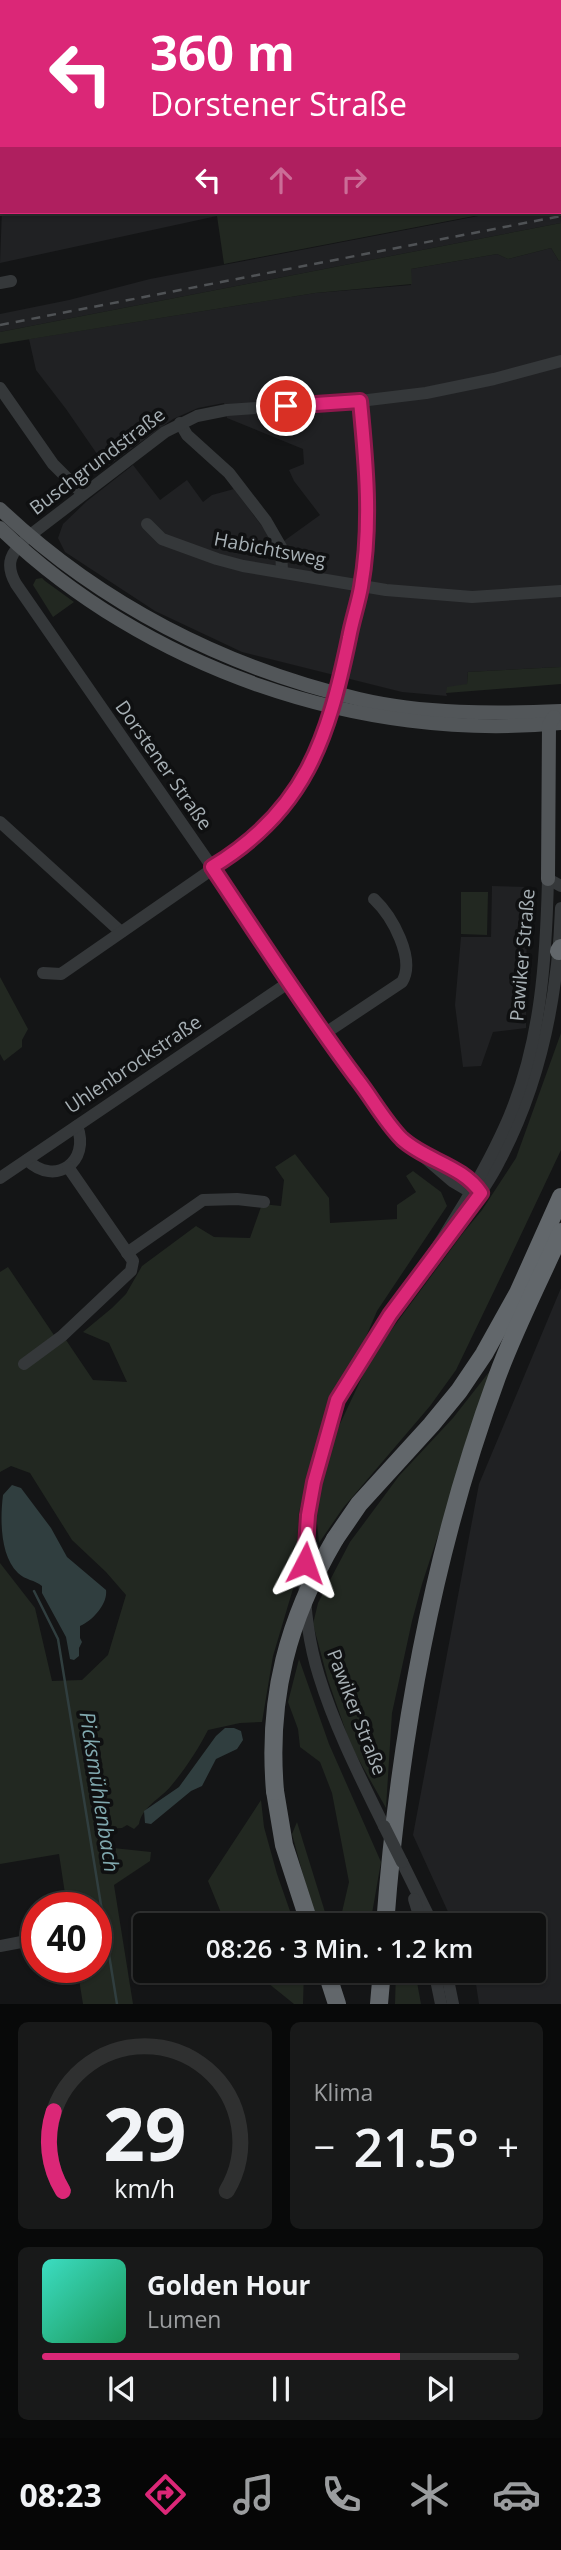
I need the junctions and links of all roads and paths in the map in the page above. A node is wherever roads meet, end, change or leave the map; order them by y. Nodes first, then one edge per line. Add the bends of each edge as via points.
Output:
1 (561, 361) edge
2 (0, 388) edge
3 (360, 401) junction
4 (180, 423) junction
5 (83, 494) junction
6 (0, 509) edge
7 (147, 524) dead end
8 (0, 528) edge
9 (24, 541) junction
10 (282, 572) junction
11 (361, 586) junction
12 (561, 591) edge
13 (335, 700) junction
14 (558, 718) edge
15 (0, 821) edge
16 (11, 832) junction
17 (0, 840) edge
18 (212, 867) junction
19 (554, 875) edge
20 (561, 886) edge
21 (374, 899) dead end
22 (561, 908) edge
23 (121, 932) junction
24 (560, 950) edge
25 (43, 973) dead end
26 (288, 983) junction
27 (324, 1034) junction
28 (76, 1126) junction
29 (27, 1160) junction
30 (68, 1167) junction
31 (0, 1178) edge
32 (474, 1189) junction
33 (561, 1197) edge
34 (264, 1202) dead end
35 (561, 1232) edge
36 (127, 1253) junction
37 (24, 1364) dead end
38 (402, 1862) junction
39 (306, 1913) edge
40 (386, 1913) edge
41 (418, 1913) edge
42 (427, 1913) edge
43 (21, 1942) edge
44 (0, 1946) edge
45 (330, 1983) edge
46 (381, 1983) edge
47 (437, 1983) edge
48 (449, 1983) edge
49 (337, 2004) edge
50 (379, 2004) edge
51 (441, 2004) edge
52 (453, 2004) edge

1 - 3 street, Buschgrundstraße via 426,393
2 - 5 street via 53,464
3 - 4 street, Buschgrundstraße via 219,411
3 - 11 street via 367,479
4 - 5 street, Buschgrundstraße
4 - 10 street via 229,473 266,521 281,547
5 - 9 street, Buschgrundstraße
6 - 9 main road
7 - 10 street, Habichtsweg via 162,539 193,552
8 - 9 main road
9 - 13 main road via 164,628
9 - 18 street, Dorstener Straße via 10,561 16,584
10 - 11 street, Habichtsweg
11 - 12 street, Habichtsweg via 472,597
11 - 13 street
13 - 14 main road
13 - 18 street via 313,762 292,795 254,838
14 - 19 main road, Pawiker Straße
15 - 16 street
16 - 17 street
16 - 23 street
18 - 23 street
18 - 26 street, Dorstener Straße
19 - 20 street, Pawiker Straße
19 - 32 street, Pawiker Straße via 539,1014 523,1077
21 - 27 street via 386,911 397,935 408,962 406,975
22 - 24 street, Pawiker Straße
23 - 25 street via 61,974
24 - 32 street, Pawiker Straße via 541,1061 512,1136
26 - 27 street, Dorstener Straße
26 - 28 street, Uhlenbrockstraße
27 - 32 street, Dorstener Straße via 402,1139 431,1164
28 - 29 street, Uhlenbrockstraße
28 - 30 street via 81,1148
29 - 30 street via 42,1170
29 - 31 street, Uhlenbrockstraße
30 - 36 street
32 - 38 street, Pawiker Straße, bridge via 337,1400 308,1515 307,1622 319,1675 346,1749
33 - 39 highway, bridge via 518,1293 484,1354 452,1400 359,1504 310,1584 294,1624 283,1660 272,1735 284,1844
34 - 36 street via 203,1200
35 - 40 highway via 498,1374 470,1455 430,1601 399,1779
36 - 37 street via 133,1261 131,1271 62,1336
38 - 41 street, Pawiker Straße
38 - 42 street, Pawiker Straße
43 - 44 street
45 - 49 highway
46 - 50 highway
47 - 51 street
48 - 52 street

